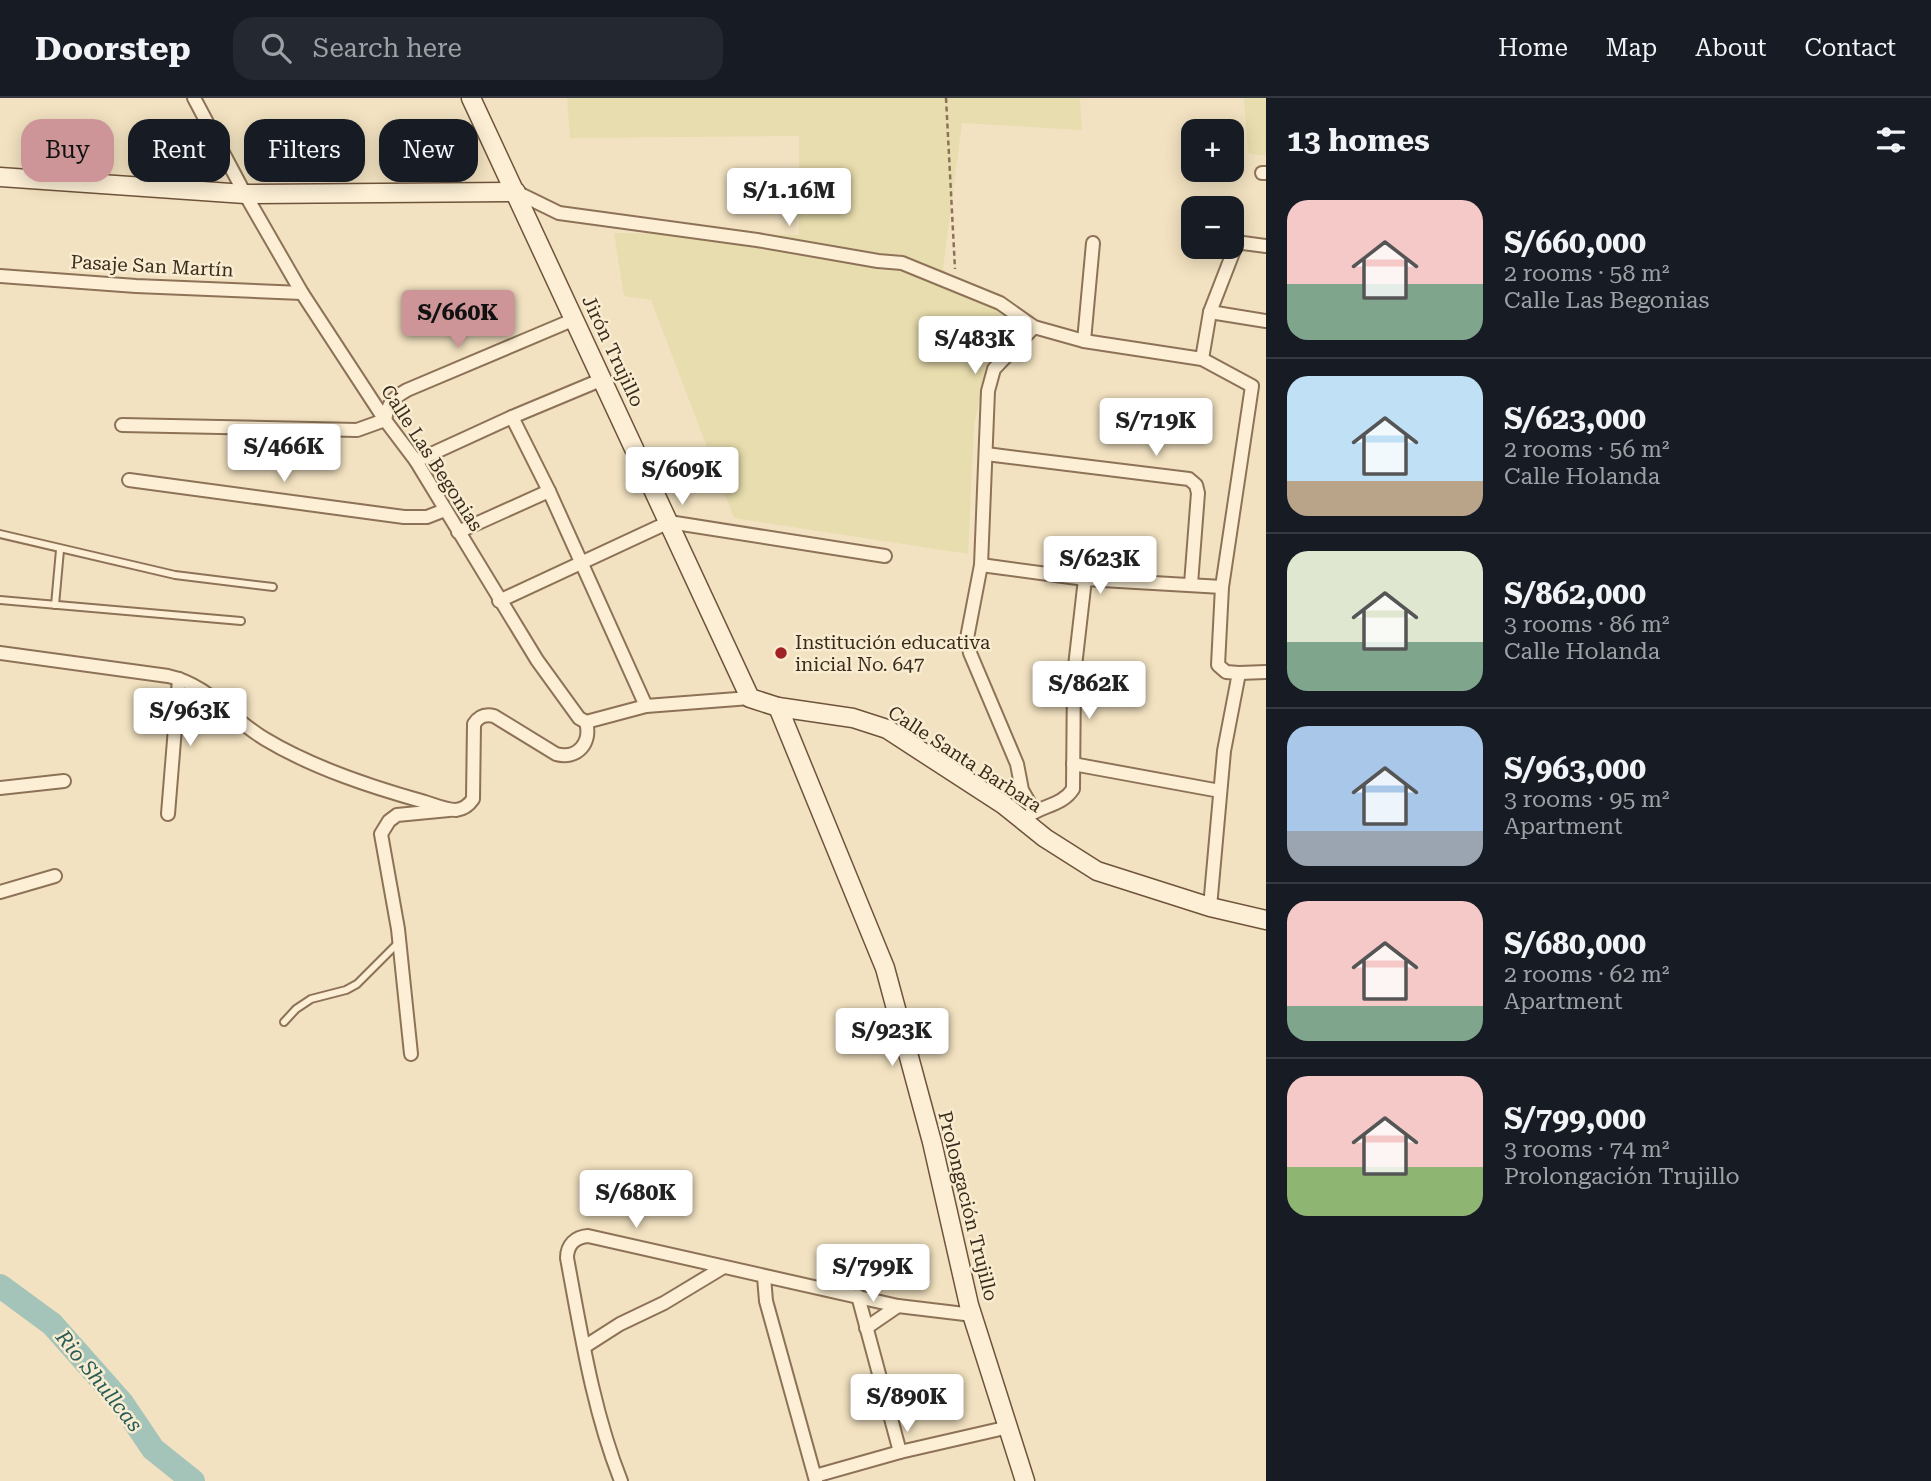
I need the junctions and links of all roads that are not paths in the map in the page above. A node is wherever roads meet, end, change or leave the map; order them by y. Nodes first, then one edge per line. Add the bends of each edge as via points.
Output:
1 (194, 98) edge
2 (471, 98) edge
3 (0, 177) edge
4 (516, 192) junction
5 (245, 194) junction
6 (1093, 243) dead end
7 (1266, 246) edge
8 (0, 276) edge
9 (302, 293) junction
10 (1210, 312) junction
11 (575, 319) junction
12 (1266, 321) edge
13 (1034, 327) junction
14 (1084, 341) junction
15 (1202, 359) junction
16 (603, 379) junction
17 (1252, 386) junction
18 (1266, 388) edge
19 (512, 417) junction
20 (385, 420) junction
21 (122, 425) dead end
22 (986, 454) junction
23 (416, 461) junction
24 (129, 480) dead end
25 (549, 491) junction
26 (444, 510) junction
27 (669, 522) junction
28 (458, 532) junction
29 (0, 534) edge
30 (60, 550) junction
31 (885, 556) dead end
32 (582, 563) junction
33 (981, 565) junction
34 (1085, 579) junction
35 (1191, 584) junction
36 (273, 587) dead end
37 (1222, 587) junction
38 (0, 600) edge
39 (499, 601) junction
40 (55, 605) junction
41 (241, 621) dead end
42 (0, 653) edge
43 (1266, 671) edge
44 (1239, 673) junction
45 (179, 678) junction
46 (750, 698) junction
47 (646, 706) junction
48 (778, 707) junction
49 (586, 722) junction
50 (1073, 764) junction
51 (64, 781) dead end
52 (0, 788) edge
53 (1022, 790) junction
54 (1220, 791) junction
55 (1004, 805) junction
56 (453, 810) junction
57 (168, 814) dead end
58 (1029, 815) junction
59 (55, 876) dead end
60 (0, 892) edge
61 (1210, 907) junction
62 (1266, 920) edge
63 (400, 942) junction
64 (284, 1021) dead end
65 (411, 1054) dead end
66 (722, 1268) junction
67 (764, 1277) junction
68 (858, 1296) junction
69 (898, 1306) junction
70 (973, 1315) junction
71 (866, 1328) junction
72 (584, 1347) junction
73 (1009, 1427) junction
74 (900, 1452) junction
75 (815, 1479) edge
76 (621, 1481) edge
77 (1025, 1481) edge

1 - 5 street, Calle Las Begonias
2 - 4 street, Jirón Trujillo
3 - 5 street
4 - 5 street
4 - 11 street, Jirón Trujillo
4 - 13 street via 559,213 902,263 1000,303
5 - 9 street, Calle Las Begonias
6 - 14 street
7 - 10 street via 1236,245
8 - 9 street, Pasaje San Martín
9 - 20 street, Calle Las Begonias
10 - 12 street
10 - 15 street
11 - 16 street, Jirón Trujillo
11 - 20 street via 407,390 387,405
13 - 14 street
13 - 22 street via 995,369 988,391
14 - 15 street
15 - 17 street
16 - 19 street
16 - 27 street, Jirón Trujillo
17 - 18 street
17 - 37 street
19 - 23 street
19 - 25 street
20 - 21 street via 358,430
20 - 23 street, Calle Las Begonias
22 - 33 street
22 - 35 street via 1189,479 1198,493
23 - 26 street, Calle Las Begonias
24 - 26 street via 404,517 427,517
25 - 28 street
25 - 32 street
26 - 28 street, Calle Las Begonias
27 - 31 street
27 - 32 street
27 - 46 street, Jirón Trujillo
28 - 39 street, Calle Las Begonias
29 - 30 lane
30 - 36 lane via 176,575
30 - 40 lane
32 - 39 street
32 - 47 street
33 - 34 street
33 - 53 street via 967,638 1017,764
34 - 35 street
34 - 50 street via 1073,675
35 - 37 street
37 - 44 street via 1218,665
38 - 40 lane
39 - 49 street, Calle Las Begonias via 537,660
40 - 41 lane
42 - 45 street
43 - 44 street
44 - 54 street
45 - 56 street via 210,694 232,717 278,747 405,797
45 - 57 street
46 - 47 street, Calle Santa Barbara
46 - 48 street, Calle Santa Barbara
47 - 49 street, Calle Santa Barbara
48 - 55 street, Calle Santa Barbara via 853,718 887,729
48 - 70 street, Prolongación Trujillo via 885,968
49 - 56 street via 584,745 566,756 494,716 480,717 474,724 473,799
50 - 54 street
50 - 58 street via 1073,789 1068,797
51 - 52 street
53 - 55 street
53 - 58 street
54 - 61 street
55 - 58 street, Calle Santa Barbara
56 - 63 street via 397,815 381,834
58 - 61 street, Calle Santa Barbara via 1045,838 1097,871
59 - 60 street
61 - 62 street, Calle Santa Barbara
63 - 64 lane via 357,984 311,999
63 - 65 street
66 - 67 street
66 - 72 street
66 - 72 street via 579,1237 568,1248 567,1258
67 - 68 street
67 - 75 street via 766,1301
68 - 69 street
68 - 71 street
69 - 70 street
69 - 71 street
70 - 73 street, Prolongación Trujillo
71 - 74 street
72 - 76 street
73 - 74 street
73 - 77 street, Prolongación Trujillo
74 - 75 street

